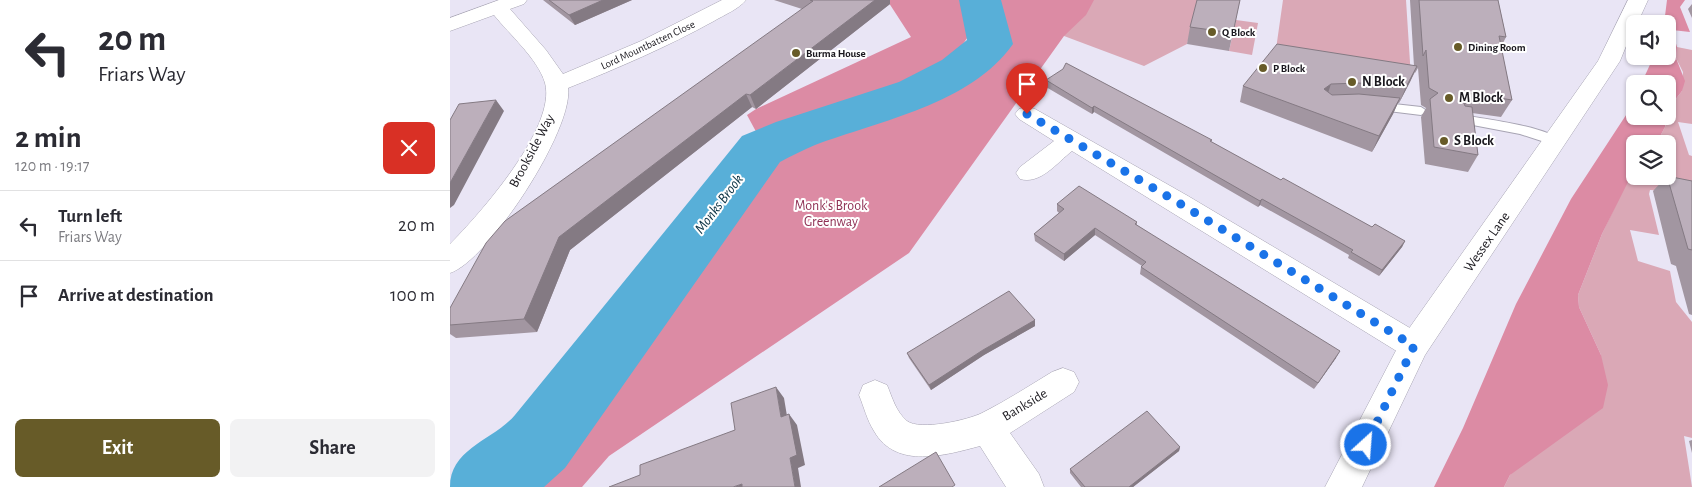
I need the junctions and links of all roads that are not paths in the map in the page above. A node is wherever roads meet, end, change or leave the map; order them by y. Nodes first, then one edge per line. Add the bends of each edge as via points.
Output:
1 (736, 0) edge
2 (1638, 0) edge
3 (450, 1) edge
4 (507, 4) edge
5 (458, 22) edge
6 (557, 84) junction
7 (1362, 105) edge
8 (1421, 111) dead end
9 (1027, 114) dead end
10 (1461, 118) edge
11 (1071, 140) junction
12 (1554, 141) junction
13 (1029, 173) dead end
14 (450, 262) edge
15 (1414, 346) junction
16 (1063, 382) dead end
17 (875, 395) dead end
18 (988, 428) junction
19 (1026, 487) edge
20 (1343, 487) edge

1 - 6 street, Lord Mountbatten Close via 664,38
2 - 12 street, Wessex Lane via 1609,62
3 - 5 street
4 - 5 street
4 - 6 street
6 - 14 street, Brookside Way via 555,108 519,181
7 - 8 lane
9 - 11 street
10 - 12 lane via 1510,126
11 - 13 street
11 - 15 street
12 - 15 street, Wessex Lane
15 - 20 street, Wessex Lane
16 - 18 street, Bankside
17 - 18 street, Bankside via 887,422 904,438 931,442
18 - 19 street, Bankside

